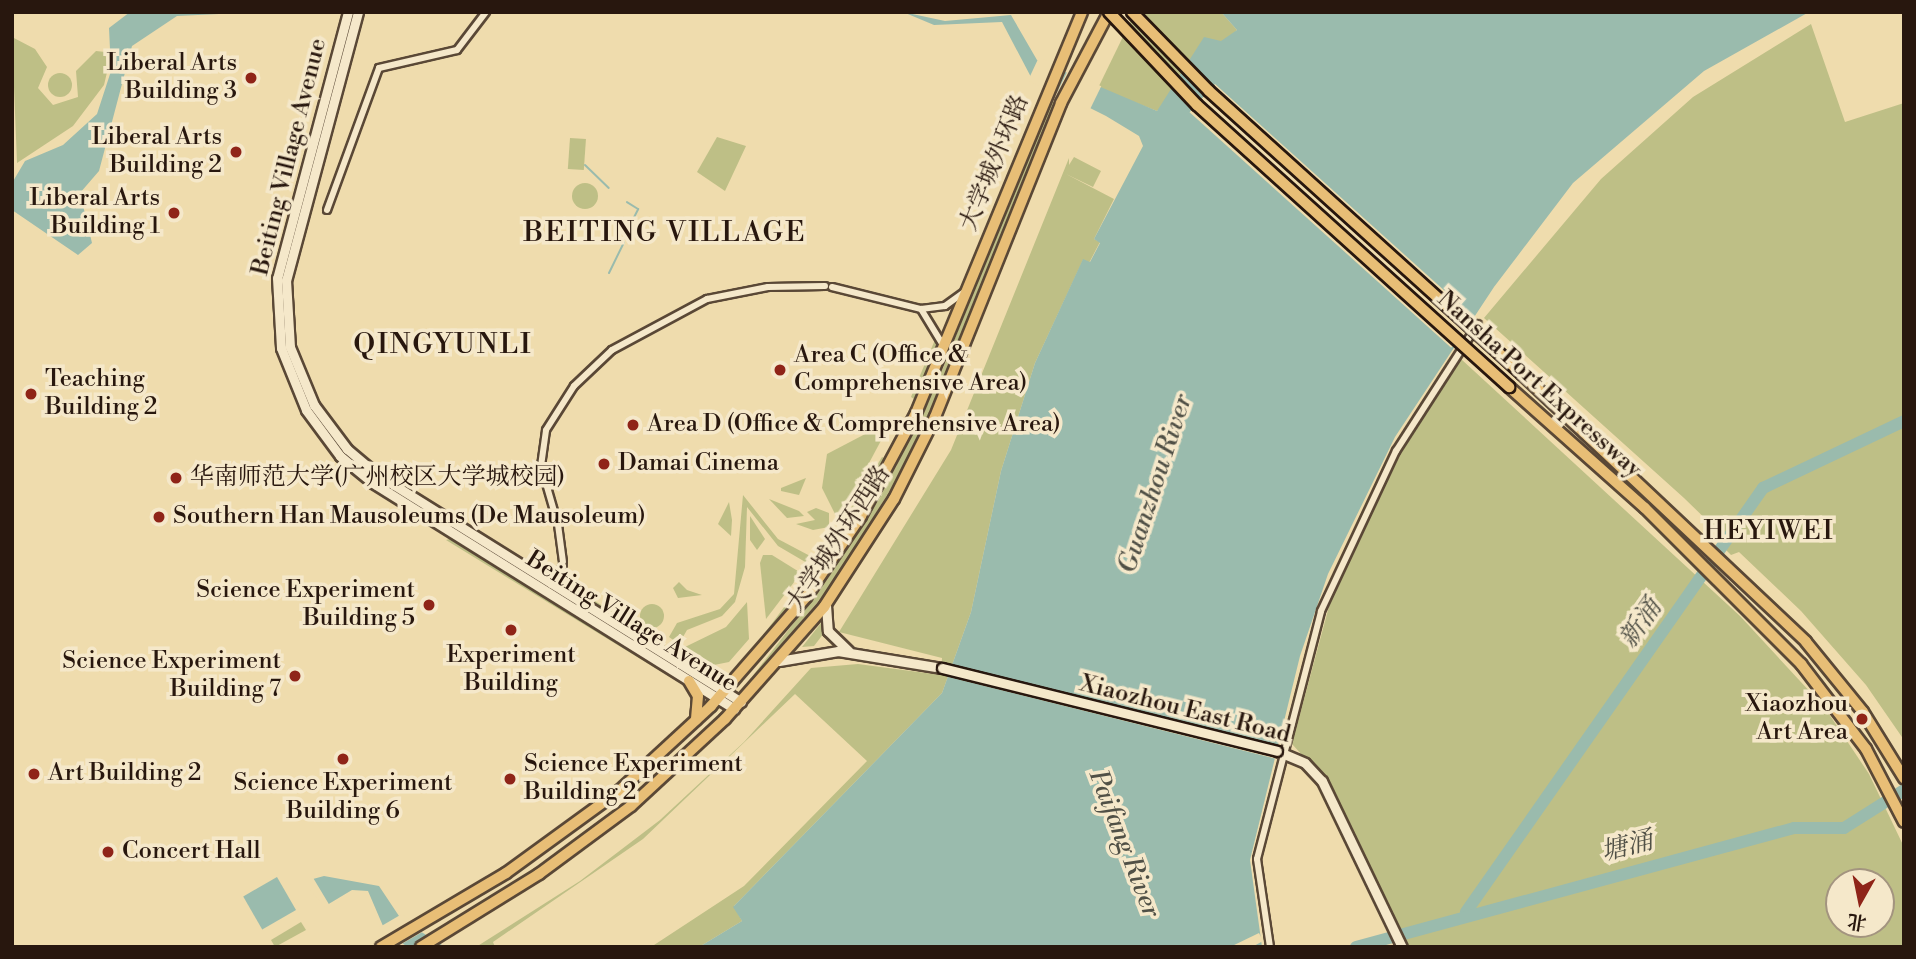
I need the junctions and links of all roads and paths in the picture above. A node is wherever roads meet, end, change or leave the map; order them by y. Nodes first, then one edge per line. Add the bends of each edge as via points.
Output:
1 (348, 12) edge
2 (358, 12) edge
3 (486, 12) edge
4 (1082, 12) edge
5 (1132, 12) edge
6 (1106, 14) edge
7 (327, 210) dead end
8 (968, 287) junction
9 (921, 309) junction
10 (1478, 324) dead end
11 (943, 350) junction
12 (549, 588) junction
13 (826, 603) junction
14 (850, 652) junction
15 (779, 662) junction
16 (689, 681) junction
17 (721, 696) junction
18 (738, 706) junction
19 (695, 722) junction
20 (1281, 752) junction
21 (1904, 778) edge
22 (1904, 822) edge
23 (1401, 944) edge
24 (380, 947) edge
25 (421, 947) edge
26 (1270, 947) edge

1 - 12 main road, Beiting Village Avenue via 280,254 277,320 289,373 311,419 349,464
2 - 12 main road, Beiting Village Avenue via 289,256 286,319 297,370 327,426 369,469
3 - 7 street via 457,50 393,60 374,75
4 - 8 main road, 大学城外环路
5 - 21 highway, Nansha Port Expressway, bridge via 1784,620 1845,687
6 - 13 main road, 大学城外环西路 via 1061,103 935,417 894,499
6 - 22 highway, Nansha Port Expressway, bridge via 1197,105 1645,508 1774,636 1851,726
8 - 9 street via 950,303
8 - 11 main road, 大学城外环西路
9 - 11 street via 939,330
9 - 12 street via 829,286 768,287 707,299 612,350 574,386 546,430 541,466 563,564
10 - 20 street via 1401,443 1326,598
11 - 17 main road, 大学城外环西路 via 896,454 850,533 800,605
12 - 16 main road, Beiting Village Avenue
12 - 17 main road, Beiting Village Avenue
13 - 14 main road via 828,631
13 - 15 main road, 大学城外环西路
14 - 15 main road, Xiaozhou East Road
14 - 20 main road, Xiaozhou East Road, bridge via 942,668
15 - 18 main road, 大学城外环西路
16 - 17 main road, Beiting Village Avenue
16 - 19 main road via 698,696
17 - 18 main road, Beiting Village Avenue
17 - 19 main road, 大学城外环西路
18 - 25 main road, 大学城外环西路 via 583,844
19 - 24 main road, 大学城外环西路 via 571,829
20 - 23 main road, Xiaozhou East Road via 1322,781
20 - 26 street via 1257,859

